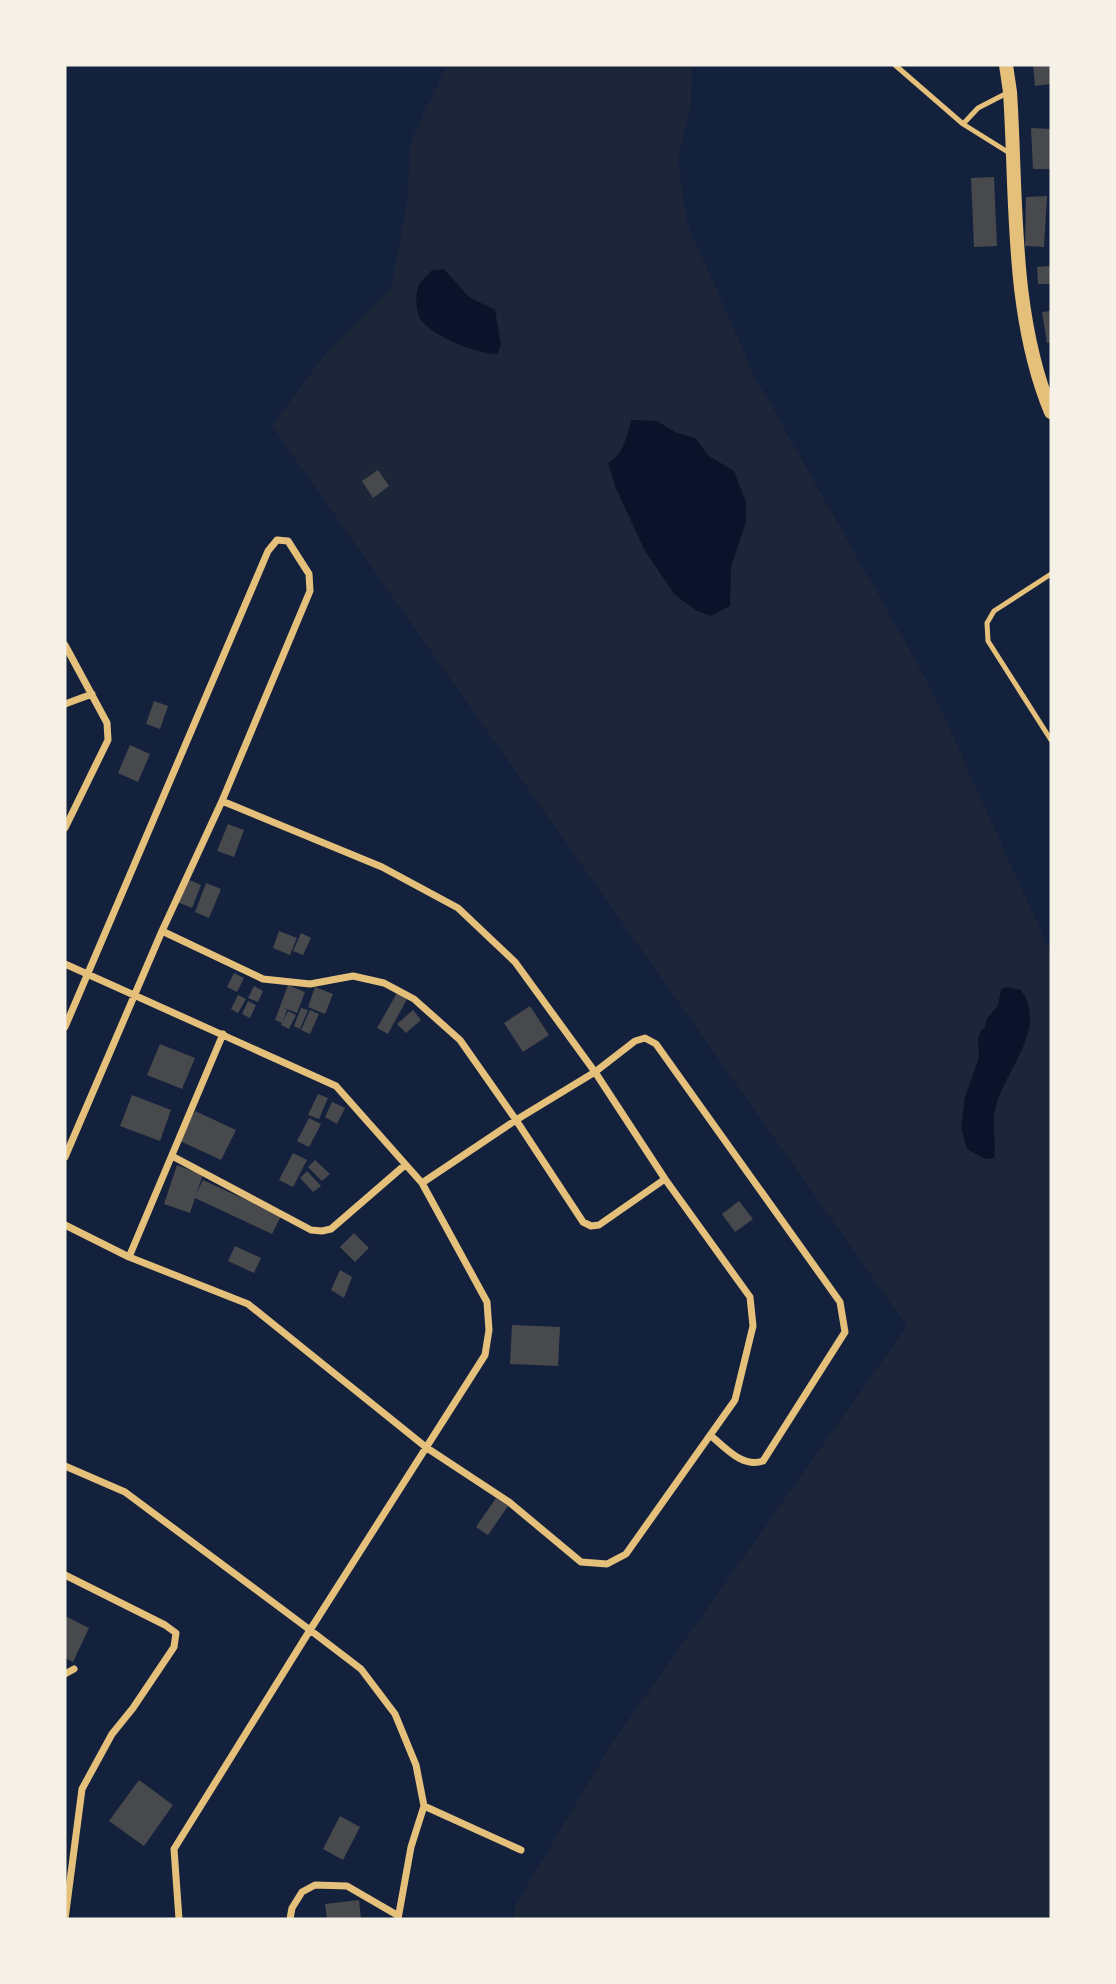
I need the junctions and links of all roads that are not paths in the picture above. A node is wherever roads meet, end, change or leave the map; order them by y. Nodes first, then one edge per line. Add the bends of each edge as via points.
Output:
1 (895, 65) edge
2 (1006, 65) edge
3 (1010, 92) junction
4 (963, 124) junction
5 (1014, 156) junction
6 (1051, 412) edge
7 (1051, 574) edge
8 (65, 646) edge
9 (92, 694) junction
10 (65, 704) edge
11 (1051, 740) edge
12 (222, 801) junction
13 (65, 828) edge
14 (162, 931) junction
15 (65, 964) edge
16 (87, 974) junction
17 (134, 995) junction
18 (65, 1027) edge
19 (223, 1034) junction
20 (596, 1072) junction
21 (516, 1120) junction
22 (172, 1156) junction
23 (65, 1157) edge
24 (405, 1165) junction
25 (666, 1179) junction
26 (422, 1183) junction
27 (65, 1226) edge
28 (129, 1257) junction
29 (710, 1435) junction
30 (427, 1448) junction
31 (65, 1466) edge
32 (65, 1575) edge
33 (310, 1630) junction
34 (74, 1669) dead end
35 (65, 1674) edge
36 (424, 1806) junction
37 (521, 1850) dead end
38 (397, 1917) edge
39 (65, 1919) edge
40 (179, 1919) edge
41 (290, 1919) edge

1 - 4 lane
2 - 3 main road
3 - 4 lane via 978,108
3 - 5 main road
4 - 5 lane
5 - 6 main road via 1022,305
7 - 11 lane via 994,611 987,622 988,641
8 - 9 street
9 - 10 street
9 - 13 street via 107,723 108,740
12 - 14 street
12 - 16 street via 310,591 309,574 288,541 277,540 268,551
12 - 20 street via 382,867 458,908 515,962
14 - 17 street
14 - 21 street via 264,979 310,984 353,976 384,983 414,999 460,1040
15 - 16 street
16 - 17 street
16 - 18 street
17 - 19 street
17 - 23 street
19 - 22 street
19 - 24 street via 336,1086
20 - 21 street
20 - 25 street
20 - 29 street via 635,1041 645,1038 656,1044 840,1303 845,1332 763,1461 742,1461
21 - 25 street via 583,1222 591,1226
21 - 26 street
22 - 24 street via 312,1230 322,1231 331,1229
22 - 28 street
24 - 26 street
25 - 29 street via 750,1297 753,1326 735,1399
26 - 30 street via 487,1302 489,1330 485,1355
27 - 28 street
28 - 30 street via 248,1304
29 - 30 street via 626,1554 607,1564 581,1562 509,1502
30 - 33 street
31 - 33 street via 125,1492
32 - 39 street via 176,1633 174,1647 112,1734 82,1789
33 - 36 street via 361,1669 395,1714 416,1765
33 - 40 street via 174,1849
34 - 35 street
36 - 37 street
36 - 38 street
38 - 41 street via 347,1886 315,1885 302,1892

